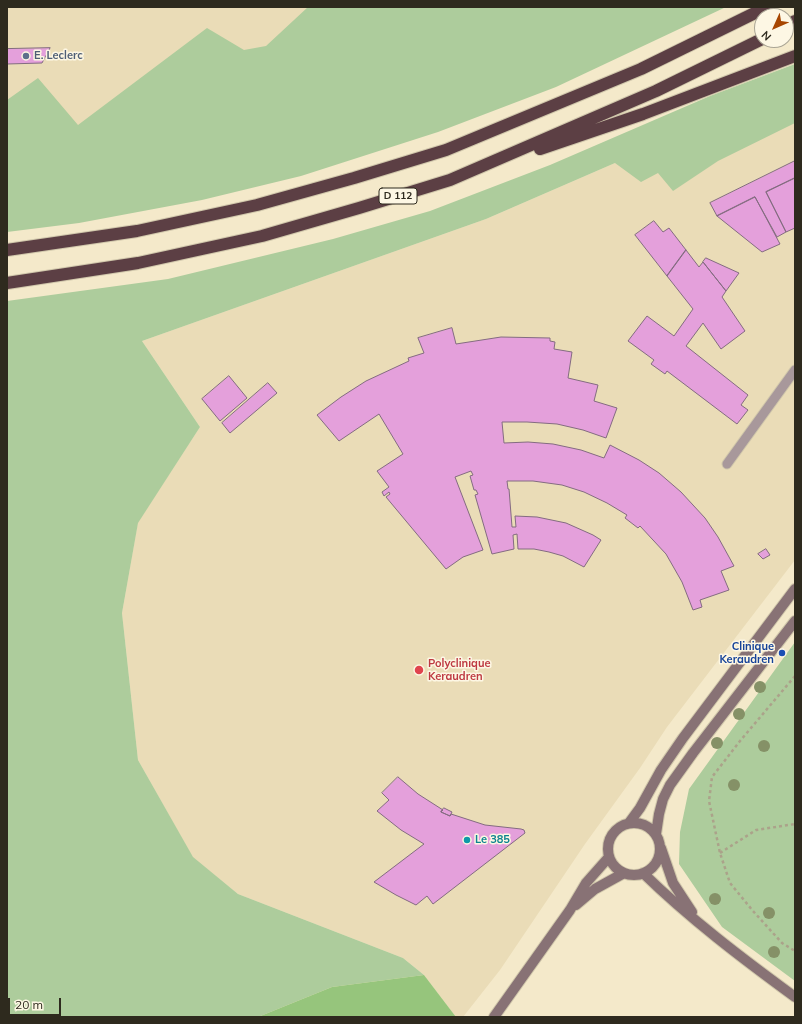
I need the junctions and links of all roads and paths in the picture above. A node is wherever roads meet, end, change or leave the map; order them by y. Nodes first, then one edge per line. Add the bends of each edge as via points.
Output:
1 (767, 7) edge
2 (754, 43) edge
3 (795, 56) edge
4 (450, 180) junction
5 (7, 250) edge
6 (7, 283) edge
7 (795, 370) edge
8 (727, 464) dead end
9 (795, 589) edge
10 (795, 621) edge
11 (795, 676) edge
12 (629, 823) junction
13 (795, 824) edge
14 (656, 834) junction
15 (660, 846) junction
16 (720, 853) junction
17 (609, 856) junction
18 (624, 873) junction
19 (643, 874) junction
20 (570, 910) junction
21 (702, 925) junction
22 (795, 950) edge
23 (795, 997) edge
24 (494, 1017) edge

1 - 5 highway via 641,69 446,150 257,205 138,231
2 - 4 highway, D 112 via 656,91
3 - 4 highway via 643,114
4 - 6 highway, D 112 via 262,236 138,263
7 - 8 lane
9 - 12 street via 683,738
10 - 14 street via 670,785 663,799
11 - 16 path via 712,777 709,801
12 - 14 street via 649,827
12 - 17 street via 622,825 611,836 608,844
13 - 16 path via 756,830
14 - 15 street
15 - 19 street via 659,858 653,868
15 - 21 street via 673,883
16 - 22 path via 730,883 782,943
17 - 18 street via 615,866
17 - 20 street via 586,883
18 - 19 street
18 - 20 street via 595,890
19 - 21 street
20 - 24 street
21 - 23 street

